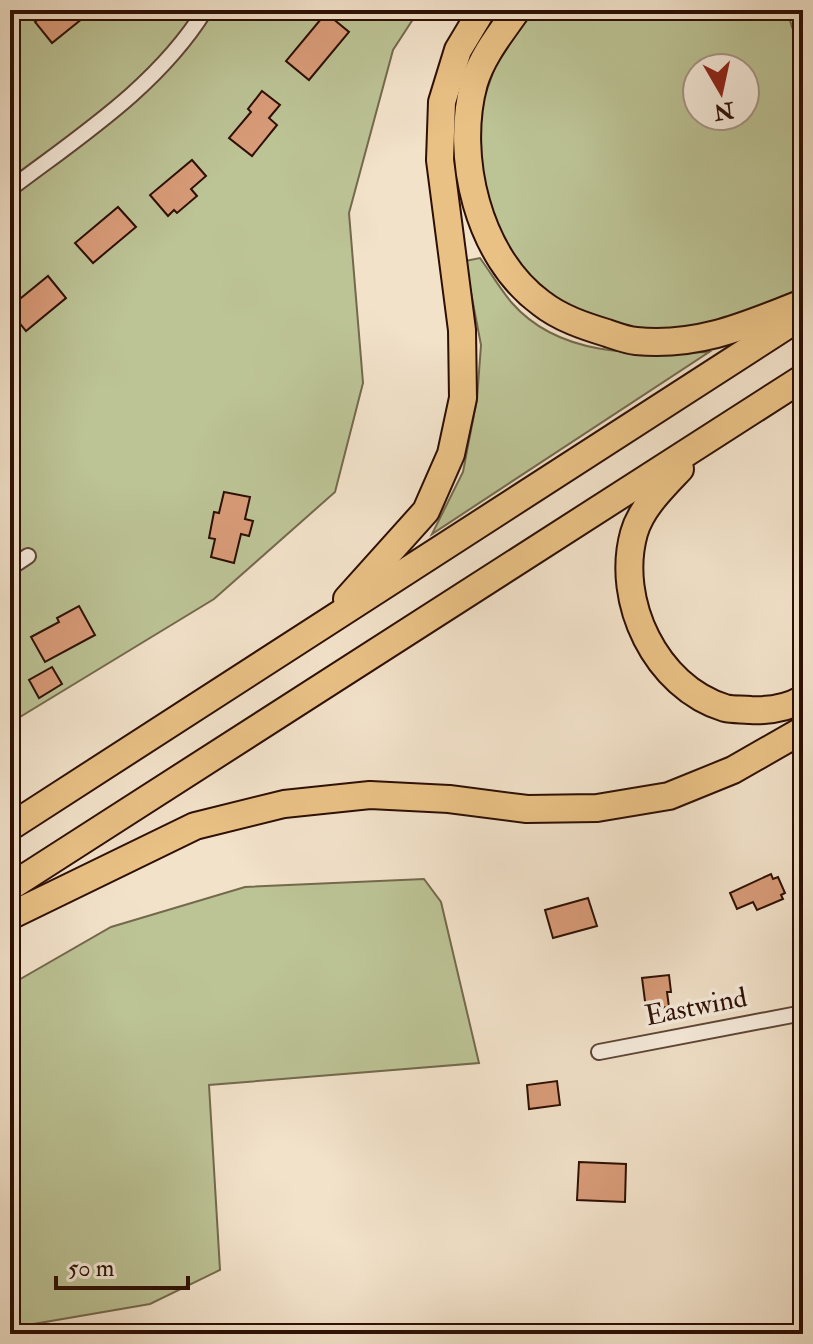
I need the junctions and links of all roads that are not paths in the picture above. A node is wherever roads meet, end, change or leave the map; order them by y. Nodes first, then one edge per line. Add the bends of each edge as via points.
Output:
1 (205, 10) edge
2 (482, 10) edge
3 (517, 10) edge
4 (10, 189) edge
5 (803, 303) edge
6 (803, 315) edge
7 (803, 378) edge
8 (710, 438) junction
9 (28, 556) dead end
10 (10, 568) edge
11 (317, 630) junction
12 (803, 699) edge
13 (803, 730) edge
14 (10, 827) edge
15 (10, 887) edge
16 (10, 916) edge
17 (803, 1013) edge
18 (599, 1052) dead end

1 - 4 street via 161,67 101,121
2 - 11 highway via 458,50 442,102 440,160 462,330 463,398 451,454 426,511
3 - 5 highway via 474,82 466,130 471,188 482,221 505,267 540,303 581,325 635,341 665,341 727,333
6 - 11 highway
7 - 8 highway
8 - 12 highway via 654,496 634,531 629,569 634,605 667,672 694,694 726,708 765,711
8 - 15 highway
9 - 10 street
11 - 14 highway
13 - 16 highway via 733,770 669,796 597,808 527,809 370,795 284,804 195,826
17 - 18 street, Eastwind

